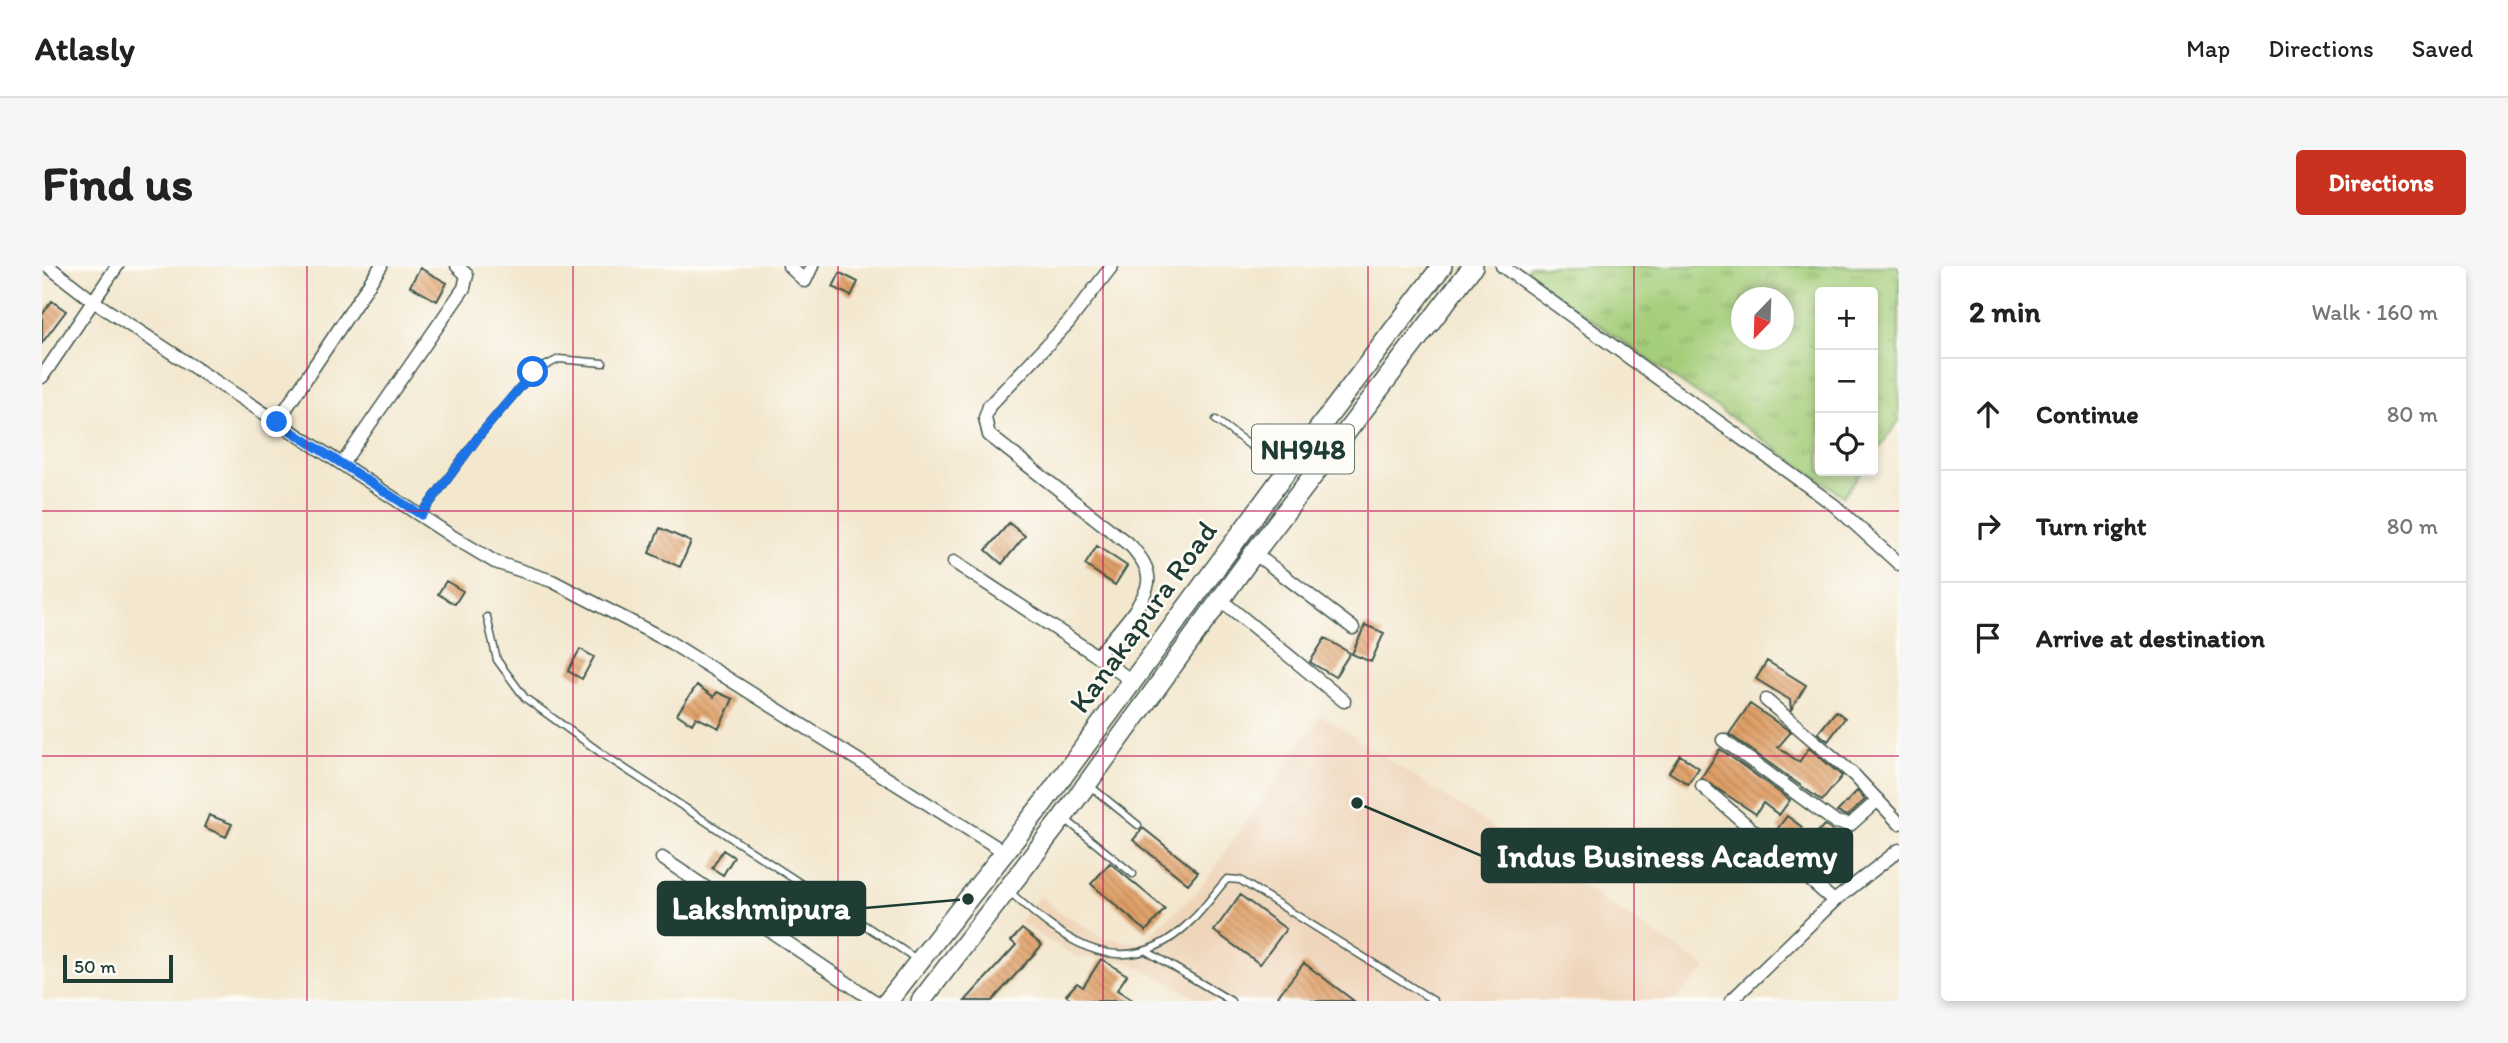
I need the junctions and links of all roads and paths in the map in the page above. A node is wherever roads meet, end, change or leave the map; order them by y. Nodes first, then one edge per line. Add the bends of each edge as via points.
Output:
1 (49, 266) edge
2 (117, 266) edge
3 (381, 266) edge
4 (457, 266) edge
5 (789, 266) edge
6 (812, 266) edge
7 (1112, 266) edge
8 (1442, 266) edge
9 (1473, 266) edge
10 (1502, 266) edge
11 (42, 277) edge
12 (93, 301) junction
13 (603, 363) dead end
14 (42, 377) edge
15 (1216, 420) dead end
16 (277, 422) junction
17 (342, 464) junction
18 (1286, 472) junction
19 (421, 515) junction
20 (1254, 553) junction
21 (954, 562) dead end
22 (1899, 564) edge
23 (1221, 600) junction
24 (487, 617) dead end
25 (1353, 628) dead end
26 (1168, 634) junction
27 (1186, 648) junction
28 (1097, 656) junction
29 (1132, 681) junction
30 (1766, 700) dead end
31 (1344, 701) dead end
32 (1723, 740) dead end
33 (1087, 784) junction
34 (1702, 786) dead end
35 (1878, 800) junction
36 (1063, 817) junction
37 (1899, 823) edge
38 (1138, 825) dead end
39 (1899, 850) edge
40 (1003, 851) junction
41 (662, 858) dead end
42 (1133, 874) dead end
43 (1006, 888) junction
44 (1835, 901) junction
45 (1147, 952) junction
46 (920, 961) junction
47 (874, 1001) edge
48 (888, 1001) edge
49 (921, 1001) edge
50 (1231, 1001) edge
51 (1434, 1001) edge
52 (1731, 1001) edge

1 - 11 street
1 - 12 street
2 - 12 street
3 - 16 street
4 - 17 street via 467,275 464,288
5 - 6 street via 805,281
7 - 28 street via 1068,323 989,406 985,418 989,435 1132,547 1142,560 1149,577 1147,591
8 - 18 highway, Kanakapura Road / NH948
9 - 20 highway, Kanakapura Road / NH948
10 - 22 street via 1835,505
12 - 14 street
12 - 16 street
13 - 19 lane via 559,359 533,372
15 - 18 lane
16 - 17 street
17 - 19 street
18 - 26 highway, Kanakapura Road / NH948
19 - 40 street via 495,562 552,581 668,641
20 - 23 highway, Kanakapura Road / NH948
20 - 25 street
21 - 28 street
23 - 27 highway, Kanakapura Road / NH948
23 - 31 street
24 - 46 lane via 497,660 525,698 604,755
26 - 27 highway
26 - 29 highway, Kanakapura Road / NH948
27 - 33 highway, Kanakapura Road / NH948
28 - 29 street
29 - 40 highway, Kanakapura Road / NH948
30 - 35 street
32 - 35 street via 1835,822 1850,825
33 - 36 highway, Kanakapura Road / NH948
33 - 38 lane
34 - 44 street
35 - 37 street
36 - 42 lane
36 - 43 highway, Kanakapura Road / NH948
39 - 44 street
40 - 46 highway, Kanakapura Road / NH948
41 - 47 street
43 - 45 lane via 1082,948 1116,956
43 - 49 highway, Kanakapura Road / NH948
44 - 52 street
45 - 50 lane
45 - 51 lane via 1191,921 1227,879 1240,880
46 - 48 highway, Kanakapura Road / NH948

